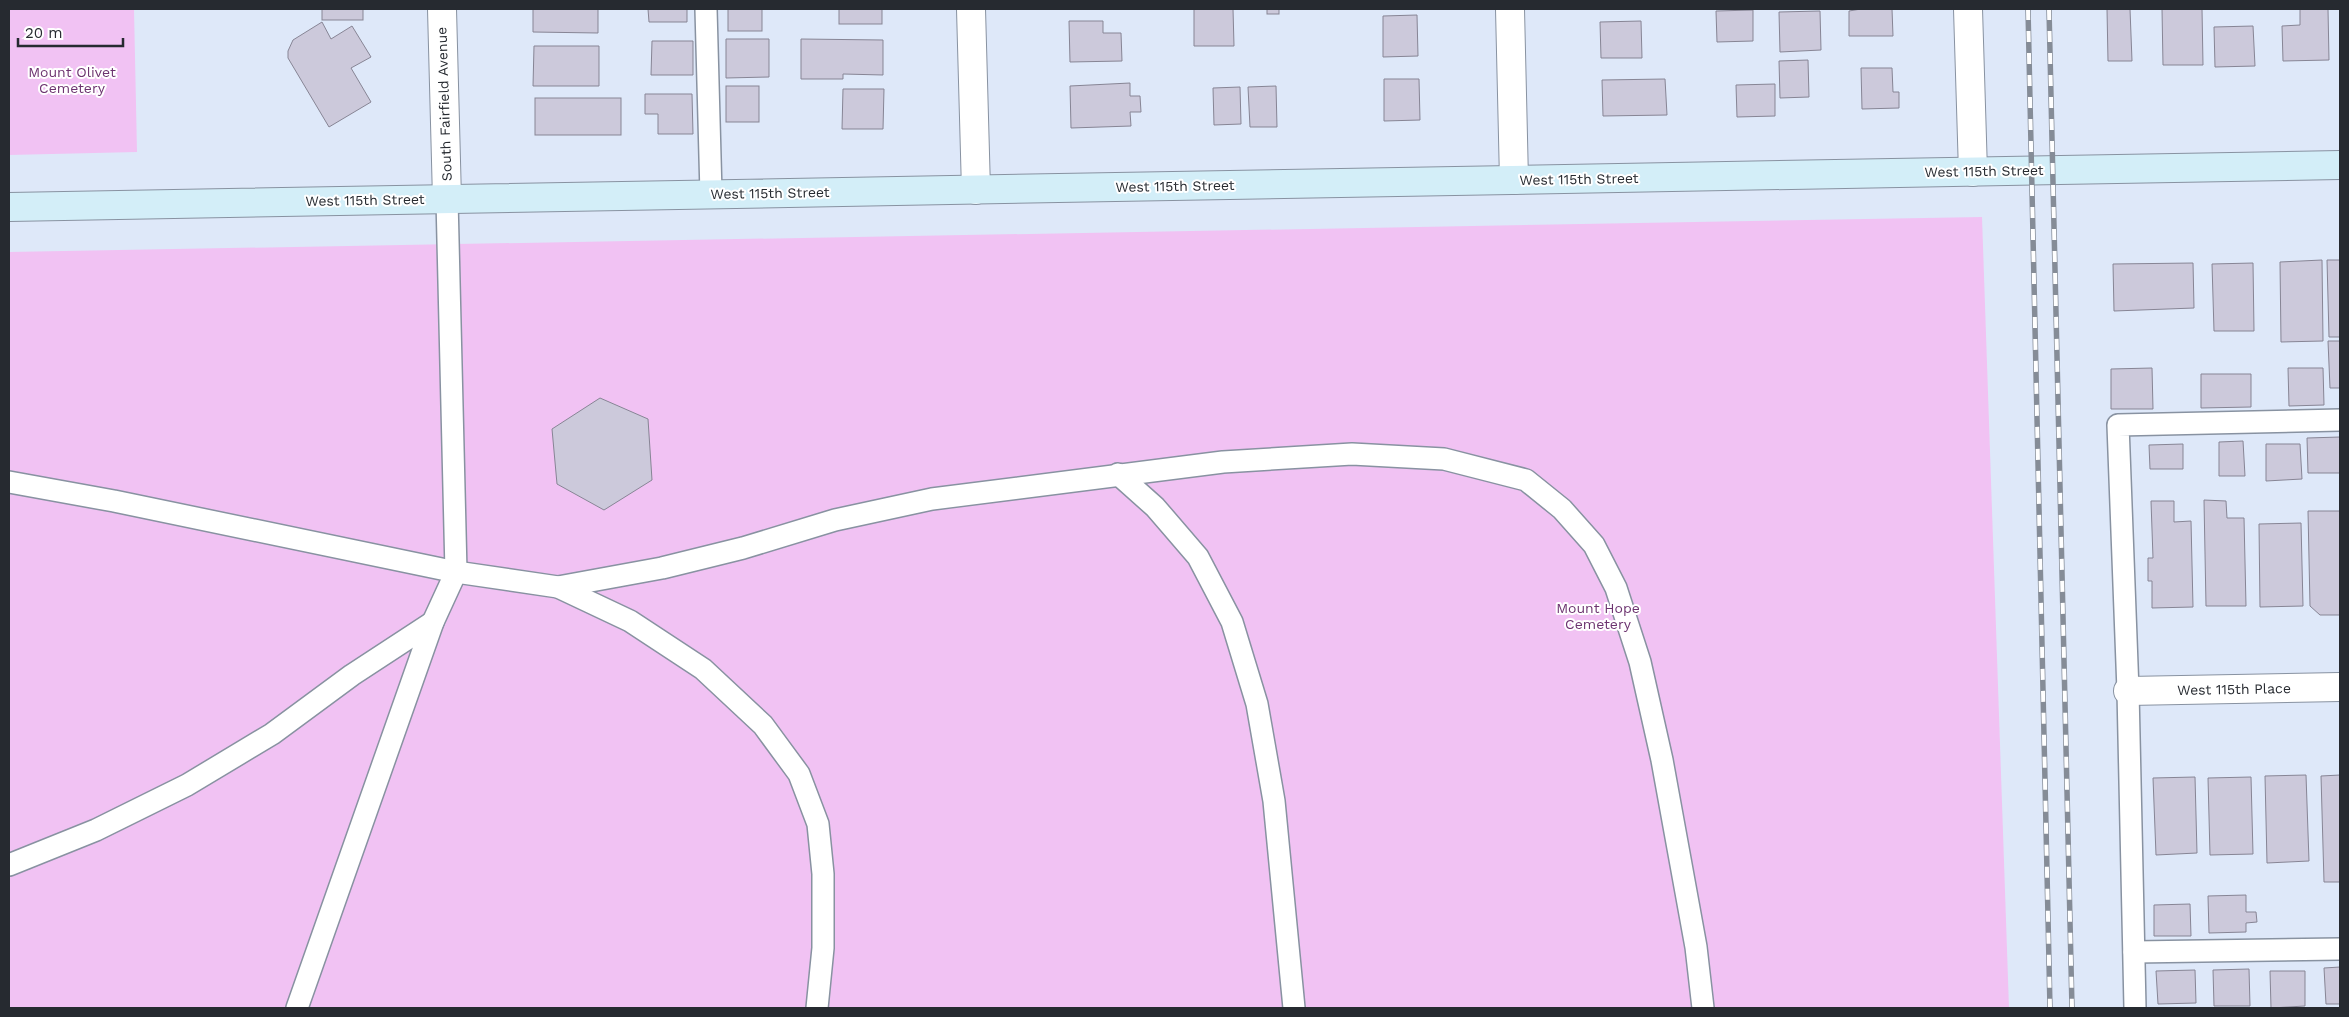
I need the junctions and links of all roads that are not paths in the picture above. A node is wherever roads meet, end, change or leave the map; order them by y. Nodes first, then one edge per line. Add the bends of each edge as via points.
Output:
1 (442, 9) edge
2 (706, 9) edge
3 (971, 9) edge
4 (1510, 9) edge
5 (1968, 9) edge
6 (2340, 165) edge
7 (1973, 172) junction
8 (1514, 180) junction
9 (976, 190) junction
10 (711, 194) junction
11 (447, 199) junction
12 (9, 207) edge
13 (2340, 420) edge
14 (1118, 474) junction
15 (9, 482) edge
16 (456, 572) junction
17 (558, 587) junction
18 (433, 622) junction
19 (2340, 687) edge
20 (2128, 691) junction
21 (9, 865) edge
22 (2340, 949) edge
23 (2134, 952) junction
24 (297, 1008) edge
25 (816, 1008) edge
26 (1294, 1008) edge
27 (1703, 1008) edge
28 (2135, 1008) edge

1 - 11 street, South Fairfield Avenue
2 - 10 lane
3 - 9 street
4 - 8 street
5 - 7 street
6 - 7 street, West 115th Street
7 - 8 street, West 115th Street
8 - 9 street, West 115th Street
9 - 10 street, West 115th Street
10 - 11 street, West 115th Street
11 - 12 street, West 115th Street
11 - 16 lane
13 - 20 lane via 2118,425
14 - 17 lane via 932,499 835,520 662,568
14 - 26 lane via 1155,507 1198,557 1232,622 1258,704 1274,801
14 - 27 lane via 1223,462 1352,454 1444,459 1526,480 1562,509 1594,545 1616,588 1640,662 1691,918
15 - 16 lane
16 - 17 lane
16 - 18 lane
17 - 25 lane via 630,621 703,669 763,725 799,774 818,824 823,874 823,948
18 - 21 lane via 352,675 272,734 187,785 96,830
18 - 24 lane
19 - 20 street, West 115th Place
20 - 23 lane
22 - 23 lane
23 - 28 lane

